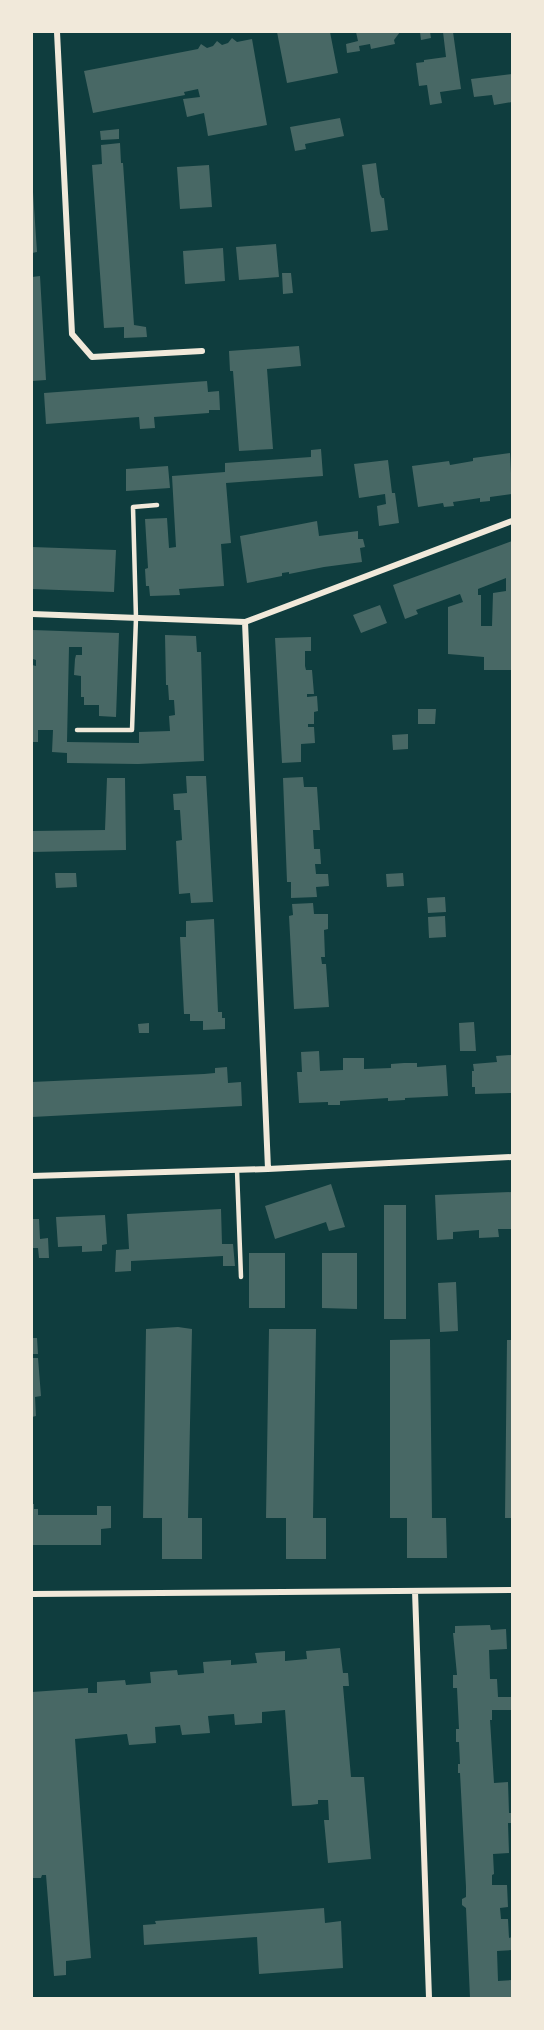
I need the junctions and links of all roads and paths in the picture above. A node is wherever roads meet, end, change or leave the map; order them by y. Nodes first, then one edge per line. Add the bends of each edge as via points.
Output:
1 (57, 32) edge
2 (202, 351) dead end
3 (157, 505) dead end
4 (513, 521) edge
5 (32, 614) edge
6 (136, 618) junction
7 (245, 622) junction
8 (77, 730) dead end
9 (513, 1157) edge
10 (268, 1169) junction
11 (237, 1170) junction
12 (32, 1176) edge
13 (242, 1277) dead end
14 (513, 1590) edge
15 (415, 1591) junction
16 (32, 1594) edge
17 (429, 1998) edge

1 - 2 street via 72,334 92,357
3 - 6 lane via 134,507
4 - 7 street
5 - 6 street
6 - 7 street
6 - 8 lane via 132,730
7 - 10 street
9 - 10 street
10 - 11 street
11 - 12 street
11 - 13 lane
14 - 15 street
15 - 16 street
15 - 17 street

